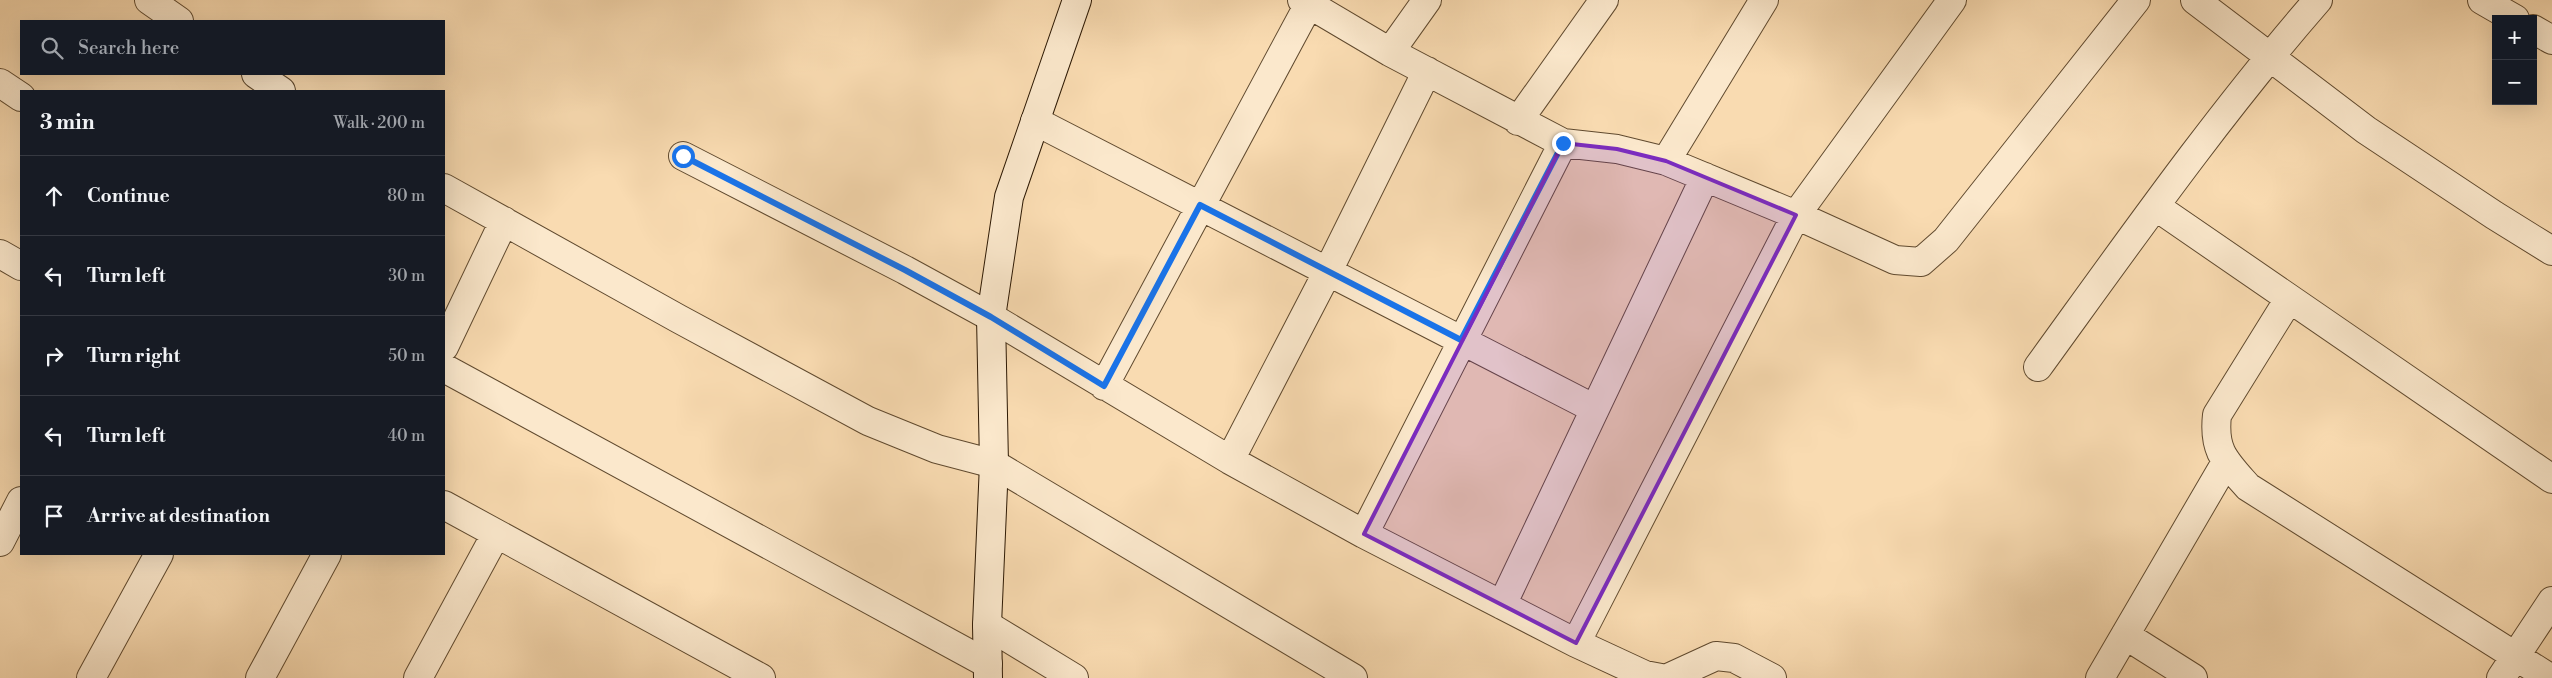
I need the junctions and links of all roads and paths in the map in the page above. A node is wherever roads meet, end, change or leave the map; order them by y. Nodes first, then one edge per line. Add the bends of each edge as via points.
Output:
1 (148, 0) edge
2 (1077, 0) edge
3 (1427, 0) edge
4 (1604, 0) edge
5 (1764, 0) edge
6 (1952, 0) edge
7 (2136, 0) edge
8 (2195, 0) edge
9 (2318, 0) edge
10 (2482, 0) edge
11 (1306, 2) edge
12 (2508, 15) edge
13 (178, 20) edge
14 (2537, 31) edge
15 (2552, 40) edge
16 (1390, 52) junction
17 (2269, 56) junction
18 (1427, 72) junction
19 (257, 75) edge
20 (280, 90) edge
21 (1035, 121) junction
22 (1518, 121) junction
23 (1563, 143) junction
24 (683, 156) dead end
25 (1666, 161) junction
26 (1705, 177) junction
27 (445, 189) edge
28 (1200, 205) junction
29 (2155, 206) junction
30 (1796, 215) junction
31 (504, 221) junction
32 (2552, 250) edge
33 (0, 254) edge
34 (20, 265) edge
35 (1328, 270) junction
36 (2289, 299) junction
37 (991, 317) junction
38 (1461, 340) junction
39 (445, 345) edge
40 (2038, 367) dead end
41 (445, 369) edge
42 (1104, 386) junction
43 (1595, 409) junction
44 (1230, 460) junction
45 (2226, 462) junction
46 (994, 464) junction
47 (2552, 479) edge
48 (20, 503) edge
49 (445, 506) edge
50 (496, 534) junction
51 (1364, 534) junction
52 (0, 542) edge
53 (158, 555) edge
54 (326, 555) edge
55 (2552, 600) edge
56 (1502, 605) junction
57 (987, 625) junction
58 (2125, 635) junction
59 (1576, 643) junction
60 (2509, 667) edge
61 (988, 671) edge
62 (91, 678) edge
63 (260, 678) edge
64 (418, 678) edge
65 (761, 678) edge
66 (1074, 678) edge
67 (1353, 678) edge
68 (1661, 678) edge
69 (1668, 678) edge
70 (1772, 678) edge
71 (2100, 678) edge
72 (2193, 678) edge
73 (2550, 678) edge

1 - 13 street
2 - 21 street
3 - 16 street
4 - 22 street
5 - 25 street
6 - 30 street
7 - 30 street via 1946,240 1921,262 1895,260
8 - 17 street
9 - 17 street
10 - 12 street
11 - 16 street
11 - 28 street
14 - 15 street
16 - 18 street
17 - 29 street
17 - 32 street via 2366,130
18 - 22 street
18 - 35 street
19 - 20 street
21 - 28 street
21 - 37 street via 1009,197
22 - 23 street
23 - 25 street via 1617,149
23 - 38 street
24 - 37 street
25 - 26 street
26 - 30 street
26 - 43 street
27 - 31 street
28 - 35 street
28 - 42 street
29 - 36 street
29 - 40 street
30 - 59 street
31 - 39 street
31 - 46 street via 868,421 937,449
33 - 34 street
35 - 38 street
35 - 44 street
36 - 45 street via 2217,415 2215,437
36 - 47 street
37 - 42 street
37 - 46 street
38 - 43 street
38 - 51 street
41 - 61 street
42 - 44 street
43 - 56 street
44 - 51 street
45 - 58 street
45 - 60 street via 2248,487
46 - 57 street
46 - 67 street
48 - 52 street
49 - 50 street
50 - 64 street
50 - 65 street
51 - 56 street
53 - 62 street
54 - 63 street
55 - 60 street
56 - 59 street
57 - 61 street
57 - 66 street
58 - 71 street
58 - 72 street
59 - 68 street via 1645,675
60 - 73 street
69 - 70 street via 1716,656 1734,658

